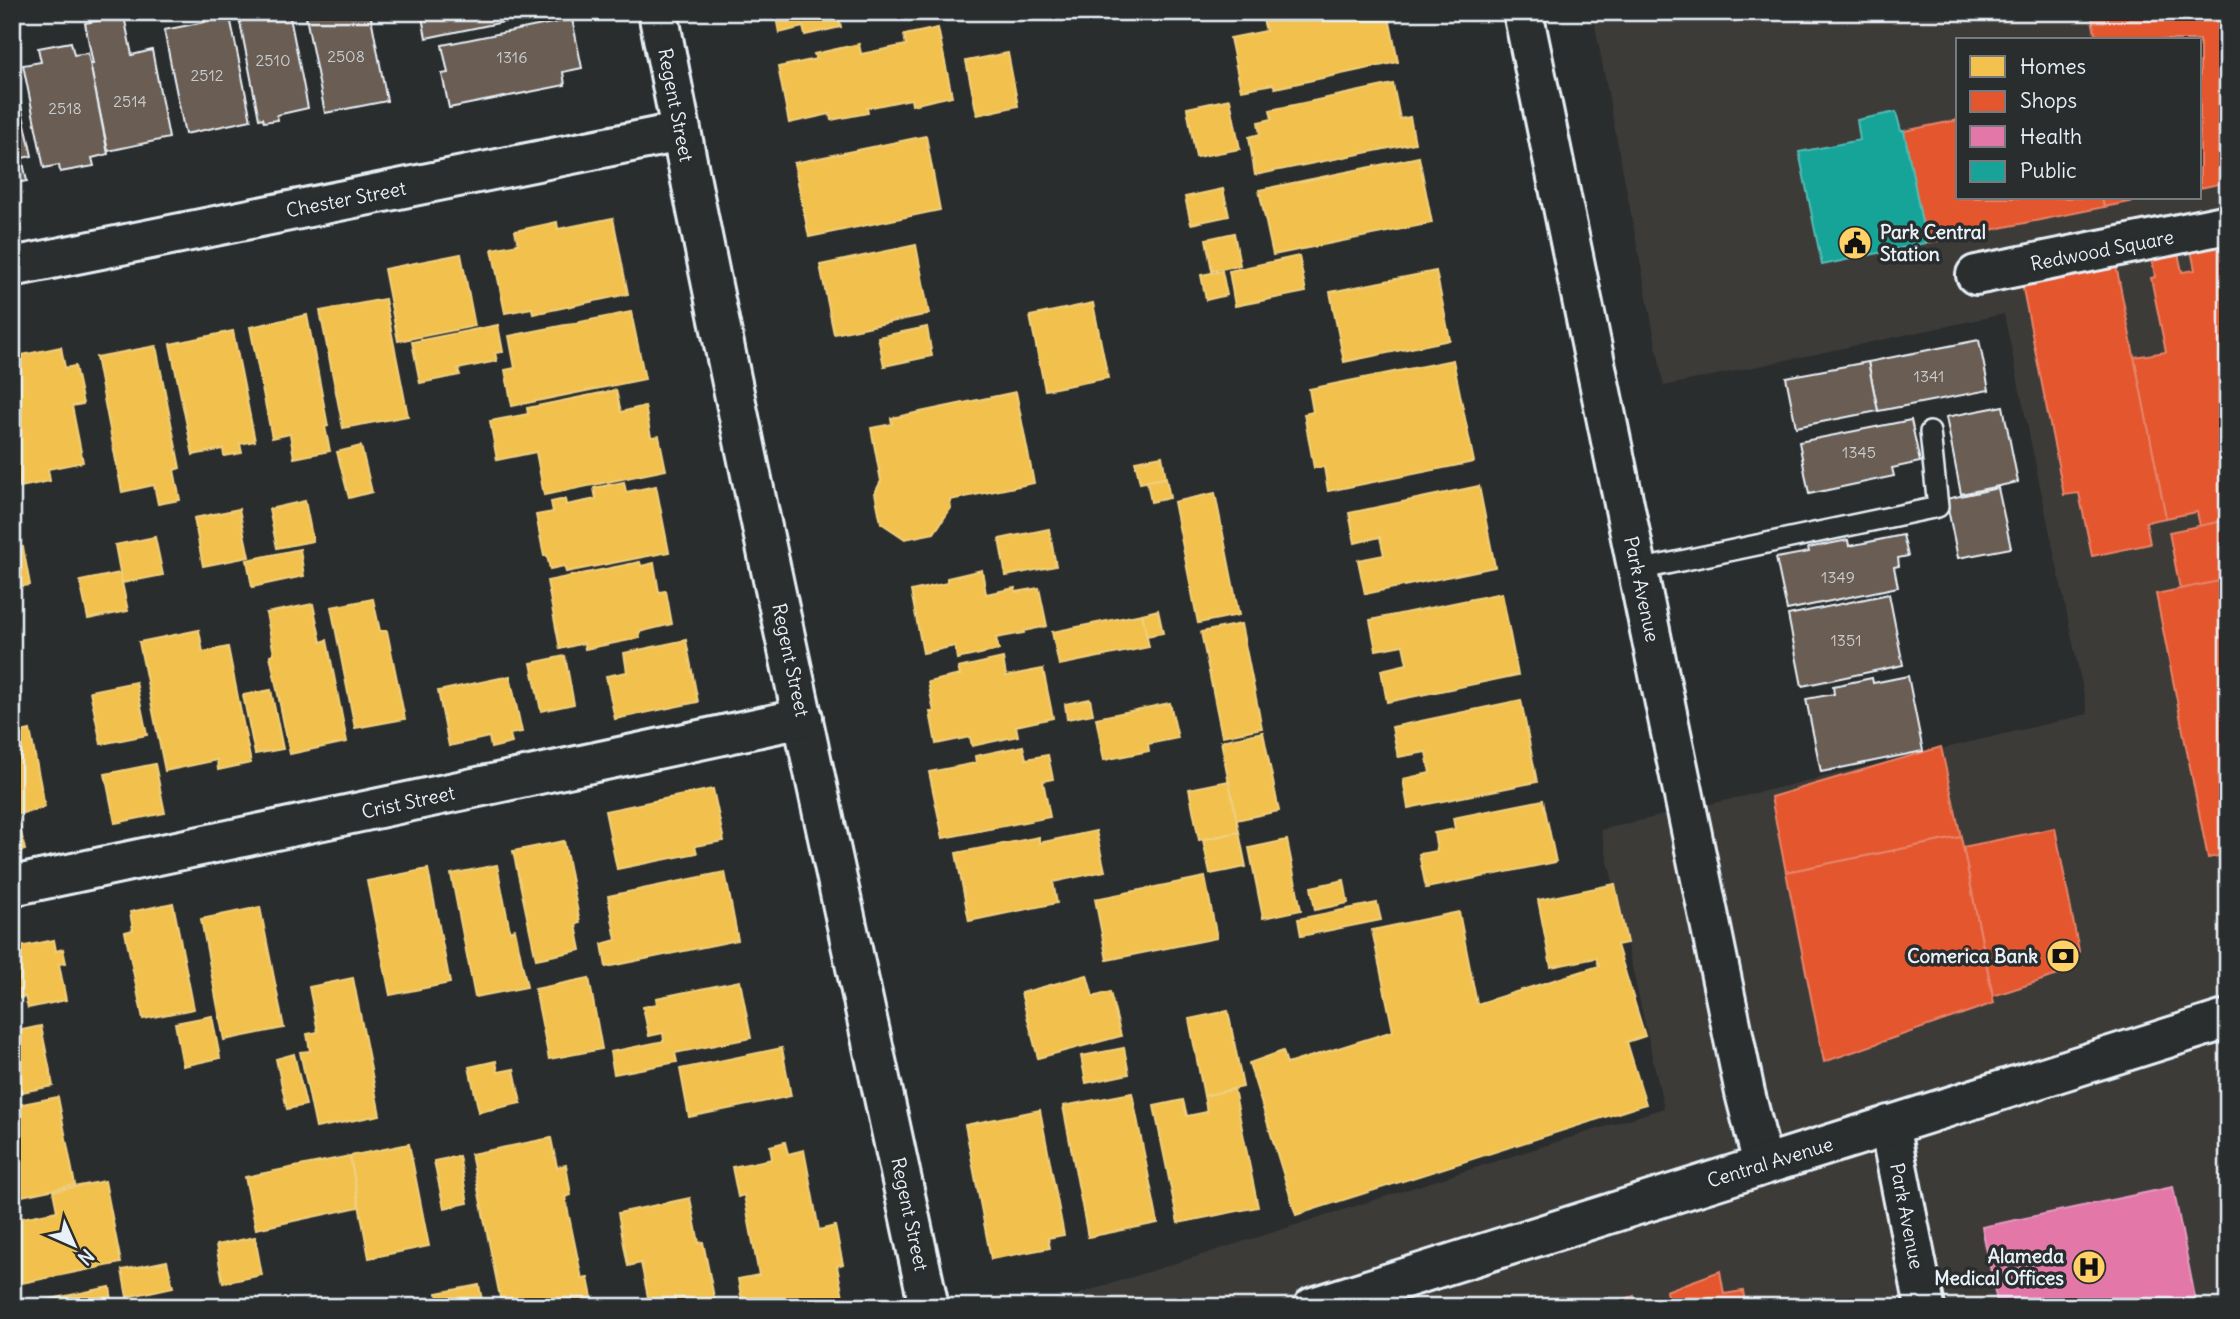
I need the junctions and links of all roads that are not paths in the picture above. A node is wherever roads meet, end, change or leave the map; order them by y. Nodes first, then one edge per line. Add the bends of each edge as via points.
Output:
1 (658, 12) edge
2 (1523, 12) edge
3 (681, 132) junction
4 (2228, 224) edge
5 (12, 267) edge
6 (1976, 275) dead end
7 (1930, 432) dead end
8 (1638, 570) junction
9 (803, 718) junction
10 (12, 886) edge
11 (2228, 1019) edge
12 (1889, 1125) junction
13 (1763, 1164) junction
14 (929, 1307) edge
15 (1313, 1307) edge
16 (1925, 1307) edge

1 - 3 street, Regent Street
2 - 8 street, Park Avenue
3 - 5 street, Chester Street
3 - 9 street, Regent Street
4 - 6 street, Redwood Square
7 - 8 lane via 1938,507
8 - 13 street, Park Avenue
9 - 10 street, Crist Street
9 - 14 street, Regent Street
11 - 12 street, Central Avenue
12 - 13 street, Central Avenue
12 - 16 street, Park Avenue
13 - 15 street, Central Avenue

